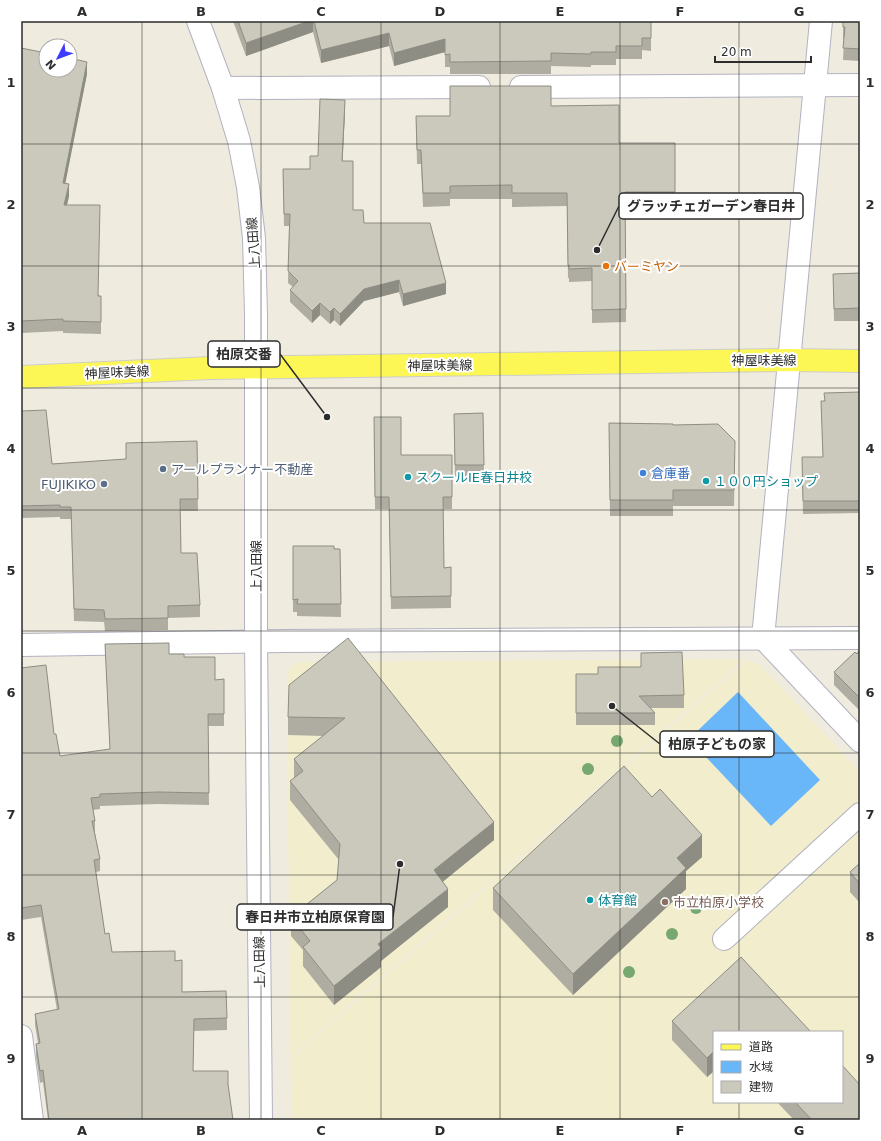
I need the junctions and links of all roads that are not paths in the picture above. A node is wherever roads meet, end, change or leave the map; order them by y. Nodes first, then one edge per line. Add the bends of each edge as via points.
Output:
1 (198, 21) edge
2 (821, 21) edge
3 (814, 85) junction
4 (860, 85) edge
5 (223, 88) junction
6 (789, 360) junction
7 (860, 361) edge
8 (256, 367) junction
9 (21, 377) edge
10 (764, 638) junction
11 (860, 638) edge
12 (256, 641) junction
13 (21, 645) edge
14 (860, 741) edge
15 (860, 814) edge
16 (724, 939) dead end
17 (21, 1036) edge
18 (32, 1120) edge
19 (260, 1120) edge

1 - 5 street, 上八田線
2 - 3 street
3 - 4 street
3 - 5 street
3 - 6 street
5 - 8 street, 上八田線 via 239,141 248,187 254,238
6 - 7 main road, 神屋味美線
6 - 8 main road, 神屋味美線
6 - 10 street
8 - 9 main road, 神屋味美線
8 - 12 street, 上八田線
10 - 11 street
10 - 12 street
10 - 14 street
12 - 13 street
12 - 19 street, 上八田線
15 - 16 street
17 - 18 street

